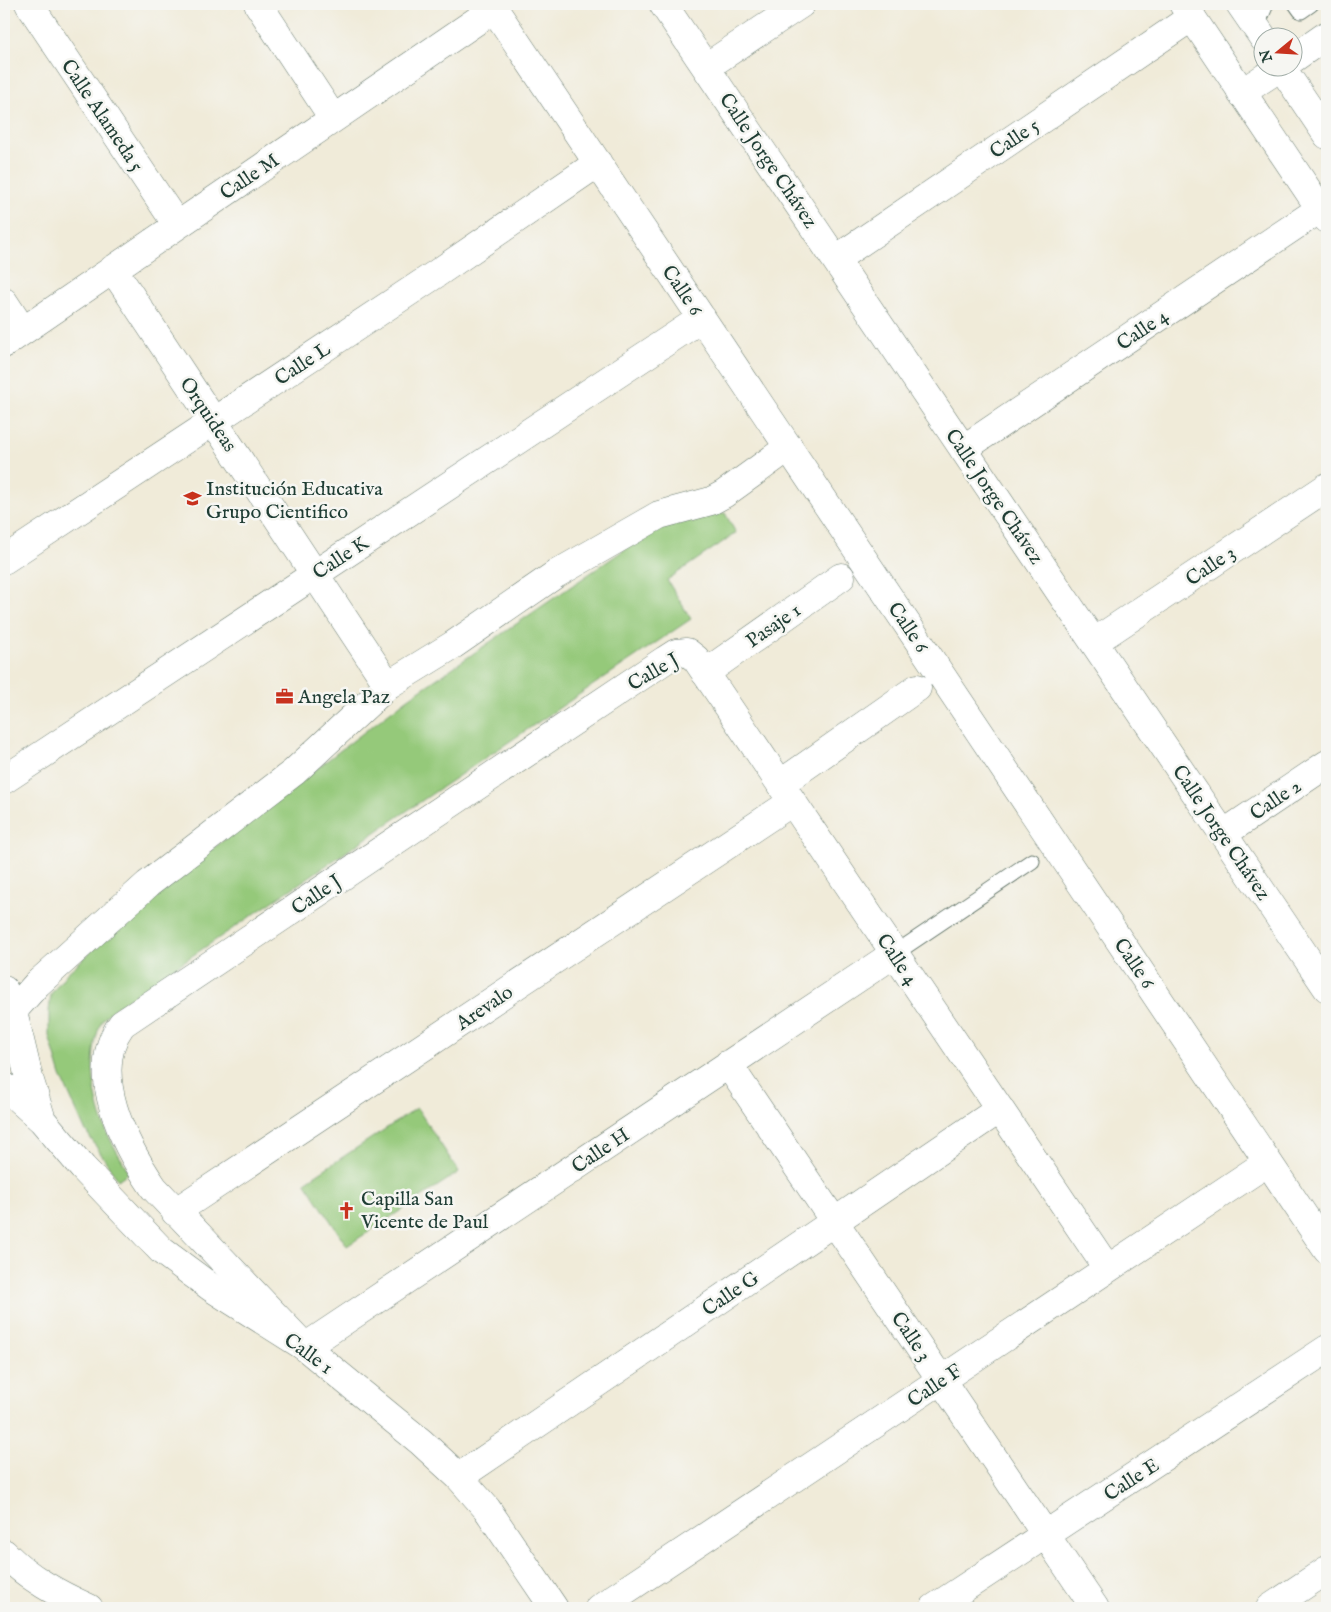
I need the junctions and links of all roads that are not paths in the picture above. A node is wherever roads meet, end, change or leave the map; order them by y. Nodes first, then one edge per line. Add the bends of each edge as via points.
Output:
1 (29, 4) edge
2 (258, 4) edge
3 (664, 4) edge
4 (801, 4) edge
5 (1240, 4) edge
6 (1296, 4) edge
7 (1311, 4) edge
8 (493, 6) edge
9 (1187, 10) edge
10 (1262, 24) edge
11 (1327, 35) edge
12 (1304, 51) edge
13 (706, 67) junction
14 (1264, 78) edge
15 (1287, 78) edge
16 (1241, 93) junction
17 (333, 118) junction
18 (1327, 134) edge
19 (598, 163) junction
20 (1324, 214) edge
21 (177, 225) junction
22 (836, 259) junction
23 (113, 269) junction
24 (4, 302) edge
25 (702, 318) junction
26 (13, 337) edge
27 (214, 421) junction
28 (789, 448) junction
29 (963, 449) junction
30 (1327, 487) edge
31 (4, 560) edge
32 (316, 574) junction
33 (841, 577) dead end
34 (1094, 642) junction
35 (687, 652) joint
36 (705, 673) junction
37 (388, 685) junction
38 (917, 688) dead end
39 (1327, 764) edge
40 (4, 780) edge
41 (786, 793) junction
42 (1223, 834) junction
43 (1032, 861) dead end
44 (894, 954) junction
45 (1327, 988) edge
46 (8, 1000) edge
47 (728, 1064) junction
48 (4, 1086) edge
49 (1000, 1109) junction
50 (42, 1120) junction
51 (1268, 1162) junction
52 (175, 1212) junction
53 (835, 1222) junction
54 (1327, 1250) edge
55 (1107, 1268) junction
56 (306, 1347) junction
57 (1327, 1349) edge
58 (941, 1380) junction
59 (460, 1477) junction
60 (1045, 1535) junction
61 (4, 1553) edge
62 (1327, 1570) edge
63 (89, 1608) edge
64 (554, 1608) edge
65 (599, 1608) edge
66 (934, 1608) edge
67 (1095, 1608) edge
68 (1270, 1608) edge

1 - 21 street, Calle Alameda 5
2 - 17 street
3 - 13 street, Calle Jorge Chávez
4 - 13 street
5 - 10 street
6 - 7 lane via 1301,11
8 - 17 street, Calle M
8 - 19 street, Calle 6
9 - 16 street
9 - 22 street, Calle 5
11 - 12 street
13 - 22 street, Calle Jorge Chávez
14 - 16 street
15 - 18 street
16 - 20 street
17 - 21 street, Calle M
19 - 25 street, Calle 6
19 - 27 street, Calle L
20 - 29 street, Calle 4
21 - 23 street, Calle M
22 - 29 street, Calle Jorge Chávez
23 - 26 street, Calle M
23 - 27 street, Orquideas
24 - 26 street
25 - 28 street, Calle 6
25 - 32 street, Calle K
27 - 31 street, Calle L
27 - 32 street, Orquideas
28 - 37 street via 724,494 711,501 659,515 556,574
28 - 51 street, Calle 6
29 - 34 street, Calle Jorge Chávez
30 - 34 street, Calle 3
32 - 37 street, Orquideas
32 - 40 street, Calle K
33 - 36 street, Pasaje 1
34 - 42 street, Calle Jorge Chávez
35 - 36 street, Calle 4
35 - 52 street, Calle J via 676,653 665,660 122,1024 114,1035 108,1063 109,1088 116,1115 138,1165
36 - 41 street, Calle 4
37 - 46 street via 294,772 148,884 37,984
38 - 41 street, Arevalo
39 - 42 street, Calle 2
41 - 44 street, Calle 4
41 - 52 street, Arevalo
42 - 45 street, Calle Jorge Chávez
43 - 44 lane
44 - 47 street, Calle H
44 - 49 street, Calle 4
46 - 50 street, Calle 1
47 - 53 street, Calle 3
47 - 56 street, Calle H
48 - 50 street, Calle 1
49 - 53 street, Calle G
49 - 55 street, Calle 4
50 - 56 street, Calle 1 via 162,1251 212,1288
51 - 54 street, Calle 6
51 - 55 street, Calle F
52 - 56 street, Calle J
53 - 58 street, Calle 3
53 - 59 street, Calle G
55 - 58 street, Calle F
56 - 59 street, Calle 1
57 - 60 street, Calle E
58 - 60 street, Calle 3
58 - 65 street, Calle F
59 - 64 street, Calle 1
60 - 66 street, Calle E
60 - 67 street, Calle 3
61 - 63 street via 38,1581
62 - 68 street

